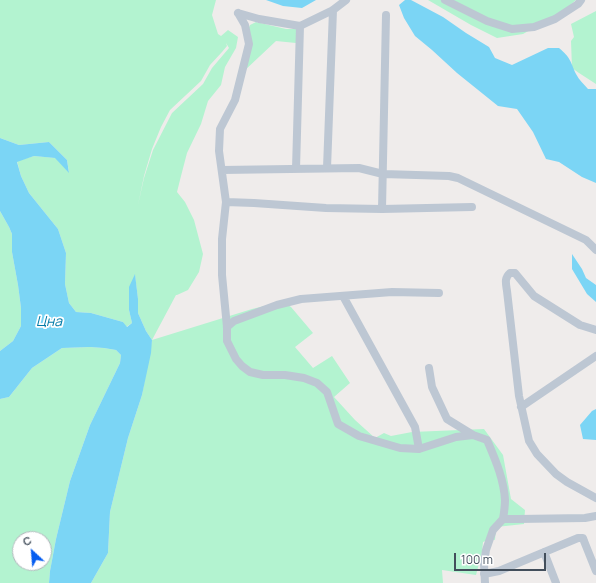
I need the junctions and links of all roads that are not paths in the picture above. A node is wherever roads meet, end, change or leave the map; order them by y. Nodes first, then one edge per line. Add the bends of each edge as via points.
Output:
1 (346, 0) edge
2 (445, 0) edge
3 (581, 0) edge
4 (333, 10) junction
5 (386, 15) dead end
6 (300, 26) junction
7 (327, 168) junction
8 (296, 169) junction
9 (222, 170) junction
10 (383, 174) junction
11 (226, 202) junction
12 (472, 208) dead end
13 (382, 209) junction
14 (596, 250) edge
15 (439, 294) dead end
16 (343, 296) junction
17 (227, 327) junction
18 (596, 330) edge
19 (596, 356) edge
20 (429, 368) dead end
21 (521, 407) junction
22 (474, 435) junction
23 (418, 449) junction
24 (596, 498) edge
25 (596, 516) edge
26 (503, 519) junction
27 (544, 552) junction
28 (596, 571) edge
29 (484, 574) junction
30 (485, 583) edge
31 (556, 583) edge

1 - 4 street
2 - 3 street via 487,21 512,28 534,27 555,18
4 - 6 street
4 - 7 street
5 - 10 street
6 - 8 street
6 - 9 street via 238,13 245,25 248,44 235,100 220,129 219,151
7 - 8 street
7 - 10 street via 359,168
8 - 9 street
9 - 11 street
10 - 13 street
10 - 14 street via 458,178 586,240
11 - 13 street
11 - 17 street via 222,276
12 - 13 street
15 - 16 street via 392,292
16 - 17 street via 301,299 276,305 234,320
16 - 23 street via 415,427
17 - 23 street via 227,341 236,359 250,372 304,378 317,383 327,392 338,424 359,436 400,448
18 - 21 street via 580,325 534,296 515,273 508,275 507,291
19 - 21 street
20 - 22 street via 432,387 447,419
21 - 24 street via 536,454 556,474
22 - 23 street via 456,437
22 - 26 street via 487,440 496,460 505,501
25 - 26 street
26 - 29 street via 493,530 486,550
27 - 28 street via 583,538
27 - 29 street via 499,571
27 - 31 street
29 - 30 street

